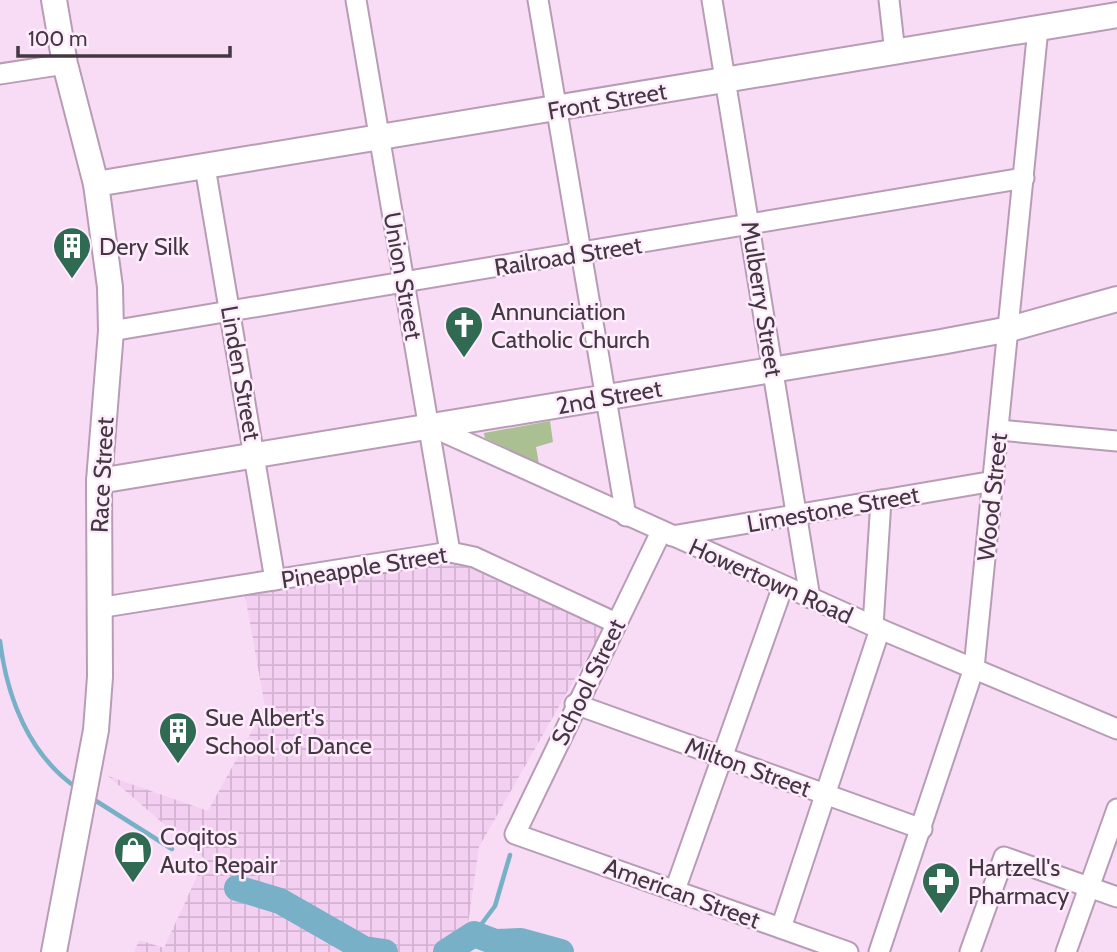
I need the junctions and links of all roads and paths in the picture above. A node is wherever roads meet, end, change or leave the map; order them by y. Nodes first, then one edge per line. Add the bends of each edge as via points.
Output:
1 (54, 0) edge
2 (356, 0) edge
3 (538, 0) edge
4 (712, 0) edge
5 (889, 0) edge
6 (1117, 15) edge
7 (1038, 27) junction
8 (895, 53) junction
9 (65, 64) junction
10 (0, 74) edge
11 (727, 81) junction
12 (557, 109) junction
13 (379, 139) junction
14 (205, 167) junction
15 (1024, 178) junction
16 (96, 184) junction
17 (751, 226) junction
18 (582, 254) junction
19 (404, 283) junction
20 (1117, 299) edge
21 (231, 312) junction
22 (1010, 329) junction
23 (111, 331) junction
24 (773, 369) junction
25 (606, 398) junction
26 (428, 425) junction
27 (999, 430) junction
28 (1117, 441) edge
29 (256, 455) junction
30 (99, 481) junction
31 (994, 481) junction
32 (881, 500) junction
33 (626, 516) junction
34 (798, 516) junction
35 (666, 534) junction
36 (450, 552) junction
37 (275, 580) junction
38 (783, 586) junction
39 (810, 598) junction
40 (98, 608) junction
41 (616, 623) junction
42 (877, 628) junction
43 (974, 668) junction
44 (575, 704) junction
45 (1117, 729) edge
46 (722, 757) junction
47 (825, 794) junction
48 (1117, 809) edge
49 (922, 829) junction
50 (515, 834) joint
51 (1090, 887) junction
52 (675, 891) junction
53 (1117, 897) edge
54 (781, 928) junction
55 (54, 952) edge
56 (848, 952) edge
57 (879, 952) edge
58 (970, 952) edge
59 (1066, 952) edge

1 - 9 main road, Race Street
2 - 13 street, Union Street
3 - 12 street
4 - 11 street, Mulberry Street
5 - 8 street
6 - 7 main road, Front Street
7 - 8 main road, Front Street
7 - 15 street, Wood Street
8 - 11 main road, Front Street
9 - 10 street
9 - 16 main road, Race Street
11 - 12 main road, Front Street
11 - 17 street, Mulberry Street
12 - 13 main road, Front Street
12 - 18 street
13 - 14 main road, Front Street
13 - 19 street, Union Street
14 - 16 main road, Front Street
14 - 21 street, Linden Street
15 - 17 street, Railroad Street
15 - 22 street, Wood Street
16 - 23 main road, Race Street
17 - 18 street, Railroad Street
17 - 24 street, Mulberry Street
18 - 19 street, Railroad Street
18 - 25 street
19 - 21 street, Railroad Street
19 - 26 street, Union Street
20 - 22 main road, 2nd Street
21 - 23 street, Railroad Street
21 - 29 street, Linden Street
22 - 24 main road, 2nd Street
22 - 27 street, Wood Street
23 - 30 main road, Race Street
24 - 25 main road, 2nd Street
24 - 34 street, Mulberry Street
25 - 26 main road, 2nd Street
25 - 33 street
26 - 29 main road, 2nd Street
26 - 33 street, Howertown Road
26 - 36 street, Union Street
27 - 28 street
27 - 31 street, Wood Street
29 - 30 main road, 2nd Street
29 - 37 street, Linden Street
30 - 40 main road, Race Street
31 - 32 street, Limestone Street
31 - 43 street, Wood Street
32 - 34 street, Limestone Street
32 - 42 street
33 - 35 street, Howertown Road
34 - 35 street, Limestone Street
34 - 39 street, Mulberry Street
35 - 38 street, Howertown Road
35 - 41 street, School Street
36 - 37 street, Pineapple Street
36 - 41 street, Pineapple Street via 474,557
37 - 40 street, Pineapple Street
38 - 39 street, Howertown Road
38 - 46 street
39 - 42 street, Howertown Road
40 - 55 main road, Race Street via 100,677 89,769
41 - 44 street, School Street
42 - 43 street, Howertown Road
42 - 47 street
43 - 45 street, Howertown Road
43 - 49 street, Wood Street
44 - 46 street, Milton Street
44 - 50 street, School Street
46 - 47 street, Milton Street
46 - 52 street
47 - 49 street, Milton Street
47 - 54 street
48 - 51 street
49 - 57 street, Wood Street
50 - 52 street, American Street
51 - 53 street
51 - 58 street via 1004,858
51 - 59 street
52 - 54 street, American Street
54 - 56 street, American Street

